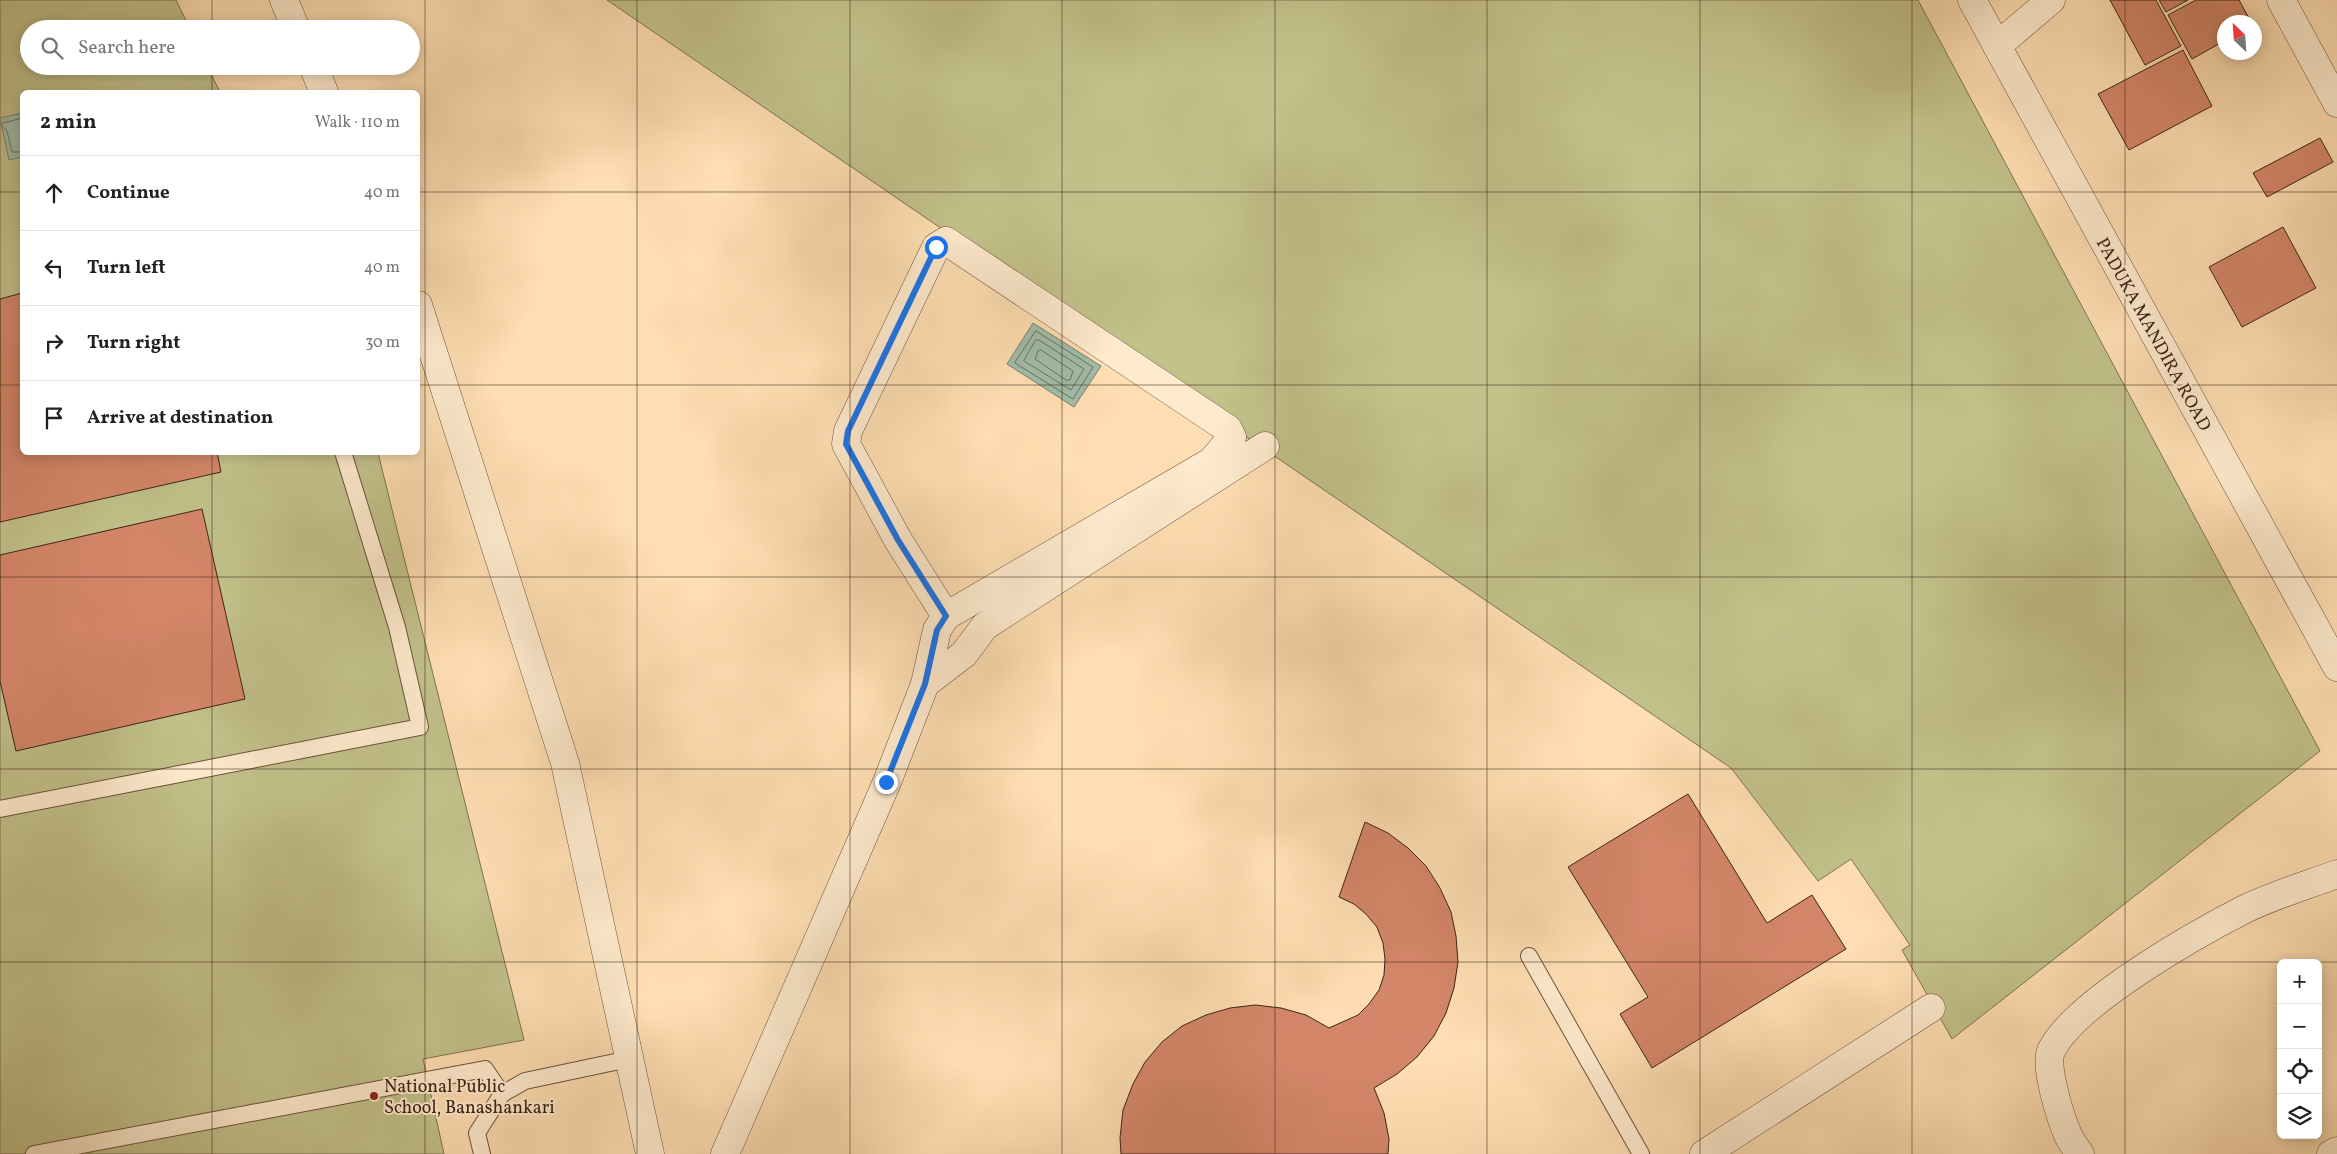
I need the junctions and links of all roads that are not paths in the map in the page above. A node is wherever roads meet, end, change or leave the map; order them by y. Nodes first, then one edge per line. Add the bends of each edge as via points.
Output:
1 (284, 0) edge
2 (1972, 0) edge
3 (2050, 0) edge
4 (2281, 0) edge
5 (292, 20) edge
6 (1997, 46) junction
7 (317, 75) edge
8 (2333, 84) edge
9 (323, 90) edge
10 (420, 310) edge
11 (1265, 446) dead end
12 (344, 455) edge
13 (946, 616) junction
14 (2337, 666) edge
15 (925, 684) junction
16 (0, 809) edge
17 (2337, 874) edge
18 (1529, 956) dead end
19 (1930, 1008) dead end
20 (629, 1059) junction
21 (502, 1094) junction
22 (2337, 1151) edge
23 (34, 1154) edge
24 (482, 1154) edge
25 (650, 1154) edge
26 (725, 1154) edge
27 (1641, 1154) edge
28 (1704, 1154) edge
29 (2080, 1154) edge
30 (2332, 1154) edge

1 - 5 street
2 - 6 street, PADUKA MANDIRA ROAD
3 - 6 street
4 - 8 street
6 - 14 street, PADUKA MANDIRA ROAD
7 - 9 street
10 - 20 street via 564,762
11 - 15 street via 985,626 964,654
12 - 16 lane via 397,628 420,727
13 - 13 street via 1212,461 1232,437 1228,429 946,241 936,247 848,431 846,444 898,540
13 - 15 street via 937,630
15 - 26 street
17 - 29 street via 2246,908 2177,947 2103,996 2066,1028 2050,1052 2050,1075 2068,1136
18 - 27 lane
19 - 28 street
20 - 21 lane via 525,1081
20 - 25 street
21 - 23 lane via 485,1069
21 - 24 lane via 477,1133
22 - 30 street

